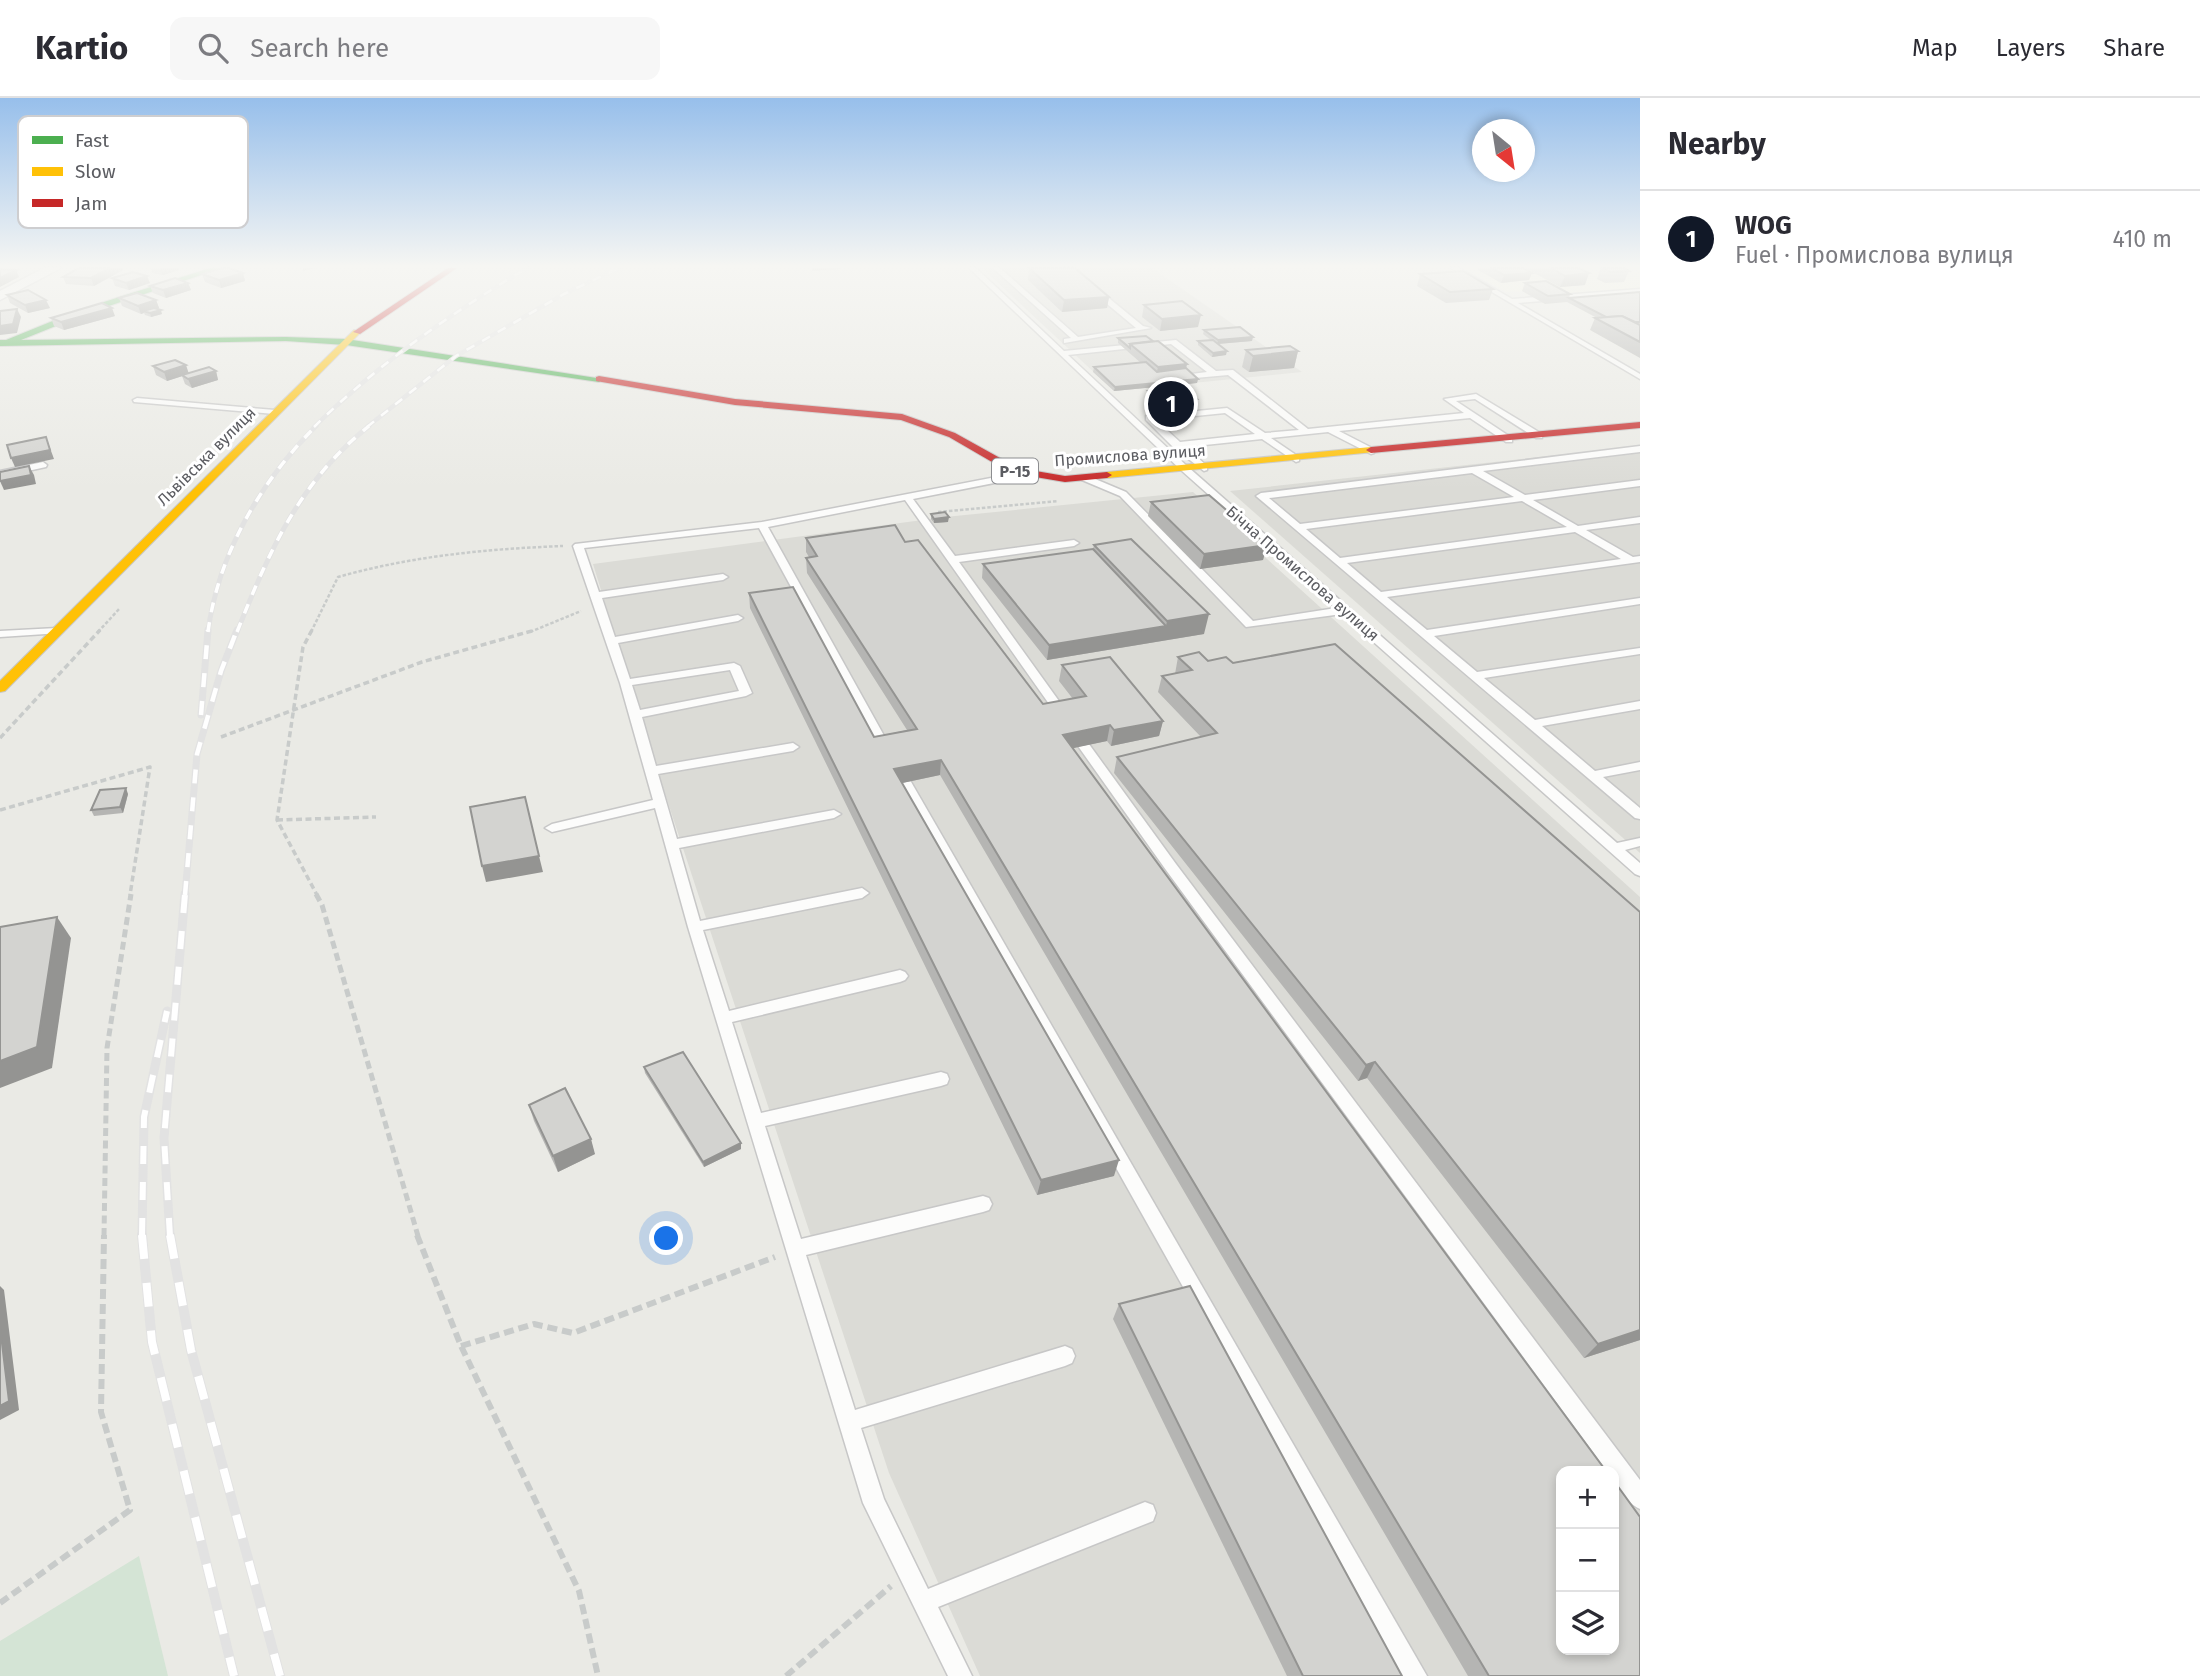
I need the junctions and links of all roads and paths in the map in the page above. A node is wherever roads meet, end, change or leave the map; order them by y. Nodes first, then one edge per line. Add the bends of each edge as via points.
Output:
1 (100, 342) edge
2 (338, 342) edge
3 (345, 342) junction
4 (1060, 342) edge
5 (1580, 342) edge
6 (4, 343) edge
7 (1052, 343) joint
8 (1063, 353) junction
9 (1214, 374) junction
10 (1640, 377) edge
11 (1162, 379) edge
12 (1110, 385) edge
13 (1096, 386) junction
14 (136, 401) dead end
15 (1141, 411) dead end
16 (275, 412) junction
17 (1473, 415) junction
18 (1149, 418) junction
19 (1640, 425) edge
20 (1329, 429) junction
21 (1307, 432) junction
22 (1264, 436) junction
23 (1539, 436) junction
24 (1509, 440) junction
25 (1176, 445) junction
26 (1640, 449) edge
27 (1371, 452) junction
28 (1296, 459) junction
29 (43, 465) edge
30 (1203, 468) junction
31 (1185, 469) junction
32 (1474, 470) junction
33 (0, 474) edge
34 (1027, 474) junction
35 (1085, 478) junction
36 (1640, 483) edge
37 (906, 497) junction
38 (1522, 498) junction
39 (1069, 500) dead end
40 (919, 514) junction
41 (1640, 520) edge
42 (762, 525) junction
43 (1298, 527) junction
44 (1574, 529) junction
45 (1074, 543) dead end
46 (578, 546) junction
47 (951, 560) junction
48 (1338, 561) junction
49 (1637, 562) edge
50 (723, 577) dead end
51 (1379, 596) junction
52 (596, 600) junction
53 (1640, 601) edge
54 (1346, 610) junction
55 (738, 618) dead end
56 (57, 631) junction
57 (0, 634) edge
58 (1425, 634) junction
59 (611, 641) junction
60 (1640, 651) edge
61 (1475, 676) junction
62 (626, 683) junction
63 (0, 688) edge
64 (1640, 705) edge
65 (295, 710) junction
66 (635, 715) junction
67 (1532, 724) junction
68 (220, 737) dead end
69 (793, 747) dead end
70 (1640, 766) edge
71 (650, 771) junction
72 (1592, 775) junction
73 (659, 803) junction
74 (0, 810) edge
75 (834, 814) dead end
76 (1640, 815) edge
77 (376, 817) dead end
78 (277, 820) junction
79 (552, 828) dead end
80 (1640, 842) edge
81 (671, 845) junction
82 (1614, 848) junction
83 (1640, 871) edge
84 (862, 893) dead end
85 (695, 927) junction
86 (900, 976) dead end
87 (724, 1018) junction
88 (941, 1079) dead end
89 (757, 1121) junction
90 (983, 1204) dead end
91 (796, 1249) junction
92 (461, 1346) junction
93 (1065, 1356) dead end
94 (849, 1422) junction
95 (1640, 1498) edge
96 (1145, 1513) dead end
97 (908, 1572) junction
98 (923, 1602) junction
99 (0, 1603) edge
100 (598, 1676) edge
101 (786, 1676) edge
102 (960, 1676) edge
103 (1415, 1676) edge

1 - 6 main road, Промислова вулиця
2 - 3 main road, Промислова вулиця
3 - 16 main road, Львівська вулиця
3 - 34 main road, Промислова вулиця / Р-15 via 735,402 902,417 927,424 999,464
4 - 7 lane
5 - 10 lane
7 - 8 lane, Бічна Промислова вулиця
8 - 9 lane via 1173,342
8 - 13 lane, Бічна Промислова вулиця
9 - 11 lane
9 - 21 lane via 1230,372
12 - 13 lane
13 - 31 lane, Бічна Промислова вулиця
14 - 16 lane
15 - 18 lane
16 - 56 main road, Львівська вулиця
17 - 20 lane
17 - 23 lane via 1448,399 1476,396
17 - 24 lane
18 - 22 lane via 1227,410
18 - 25 lane
19 - 23 main road, Промислова вулиця / Р-15
20 - 21 lane
20 - 27 lane
21 - 22 lane
22 - 25 lane
22 - 28 lane
23 - 24 main road, Промислова вулиця / Р-15
24 - 27 main road, Промислова вулиця / Р-15
25 - 30 lane
26 - 32 lane
27 - 28 main road, Промислова вулиця / Р-15
28 - 30 main road, Промислова вулиця / Р-15
29 - 33 lane
30 - 31 main road, Промислова вулиця / Р-15
31 - 35 main road, Промислова вулиця / Р-15
31 - 54 lane, Бічна Промислова вулиця
32 - 38 lane
32 - 43 lane via 1261,496
34 - 35 main road, Промислова вулиця / Р-15
34 - 37 lane
35 - 54 lane via 1123,494 1250,625
36 - 38 lane
37 - 40 lane
37 - 42 lane
38 - 43 lane
38 - 44 lane
39 - 40 path
40 - 47 lane
41 - 44 lane
42 - 46 lane
42 - 103 lane
43 - 48 lane
44 - 48 lane
44 - 49 lane
45 - 47 lane
46 - 52 lane
46 - 65 path via 475,549 384,563 338,577 303,647
47 - 95 lane via 1171,867
48 - 51 lane
49 - 51 lane
50 - 52 lane
51 - 58 lane
52 - 59 lane
52 - 65 path via 532,631 422,663
53 - 58 lane
54 - 82 lane, Бічна Промислова вулиця
55 - 59 lane
56 - 57 lane
56 - 63 main road, Львівська вулиця
58 - 61 lane
59 - 62 lane
60 - 61 lane
61 - 67 lane
62 - 66 lane
62 - 66 lane via 734,666 746,693
64 - 67 lane
65 - 68 path
65 - 78 path
66 - 71 lane
67 - 72 lane
69 - 71 lane
70 - 72 lane
71 - 73 lane
72 - 76 lane
73 - 79 lane
73 - 81 lane
74 - 99 path via 150,767 107,1048 101,1412 130,1510
75 - 81 lane
77 - 78 path
78 - 92 path via 322,905 413,1224
80 - 82 lane
81 - 85 lane
82 - 83 lane, Бічна Промислова вулиця
84 - 85 lane
85 - 87 lane
86 - 87 lane
87 - 89 lane
88 - 89 lane
89 - 91 lane
90 - 91 lane
91 - 92 path via 573,1333 534,1324
91 - 94 lane
92 - 100 path via 579,1591
93 - 94 lane
94 - 97 lane via 874,1503
96 - 98 lane
97 - 98 lane
97 - 101 path
98 - 102 lane

